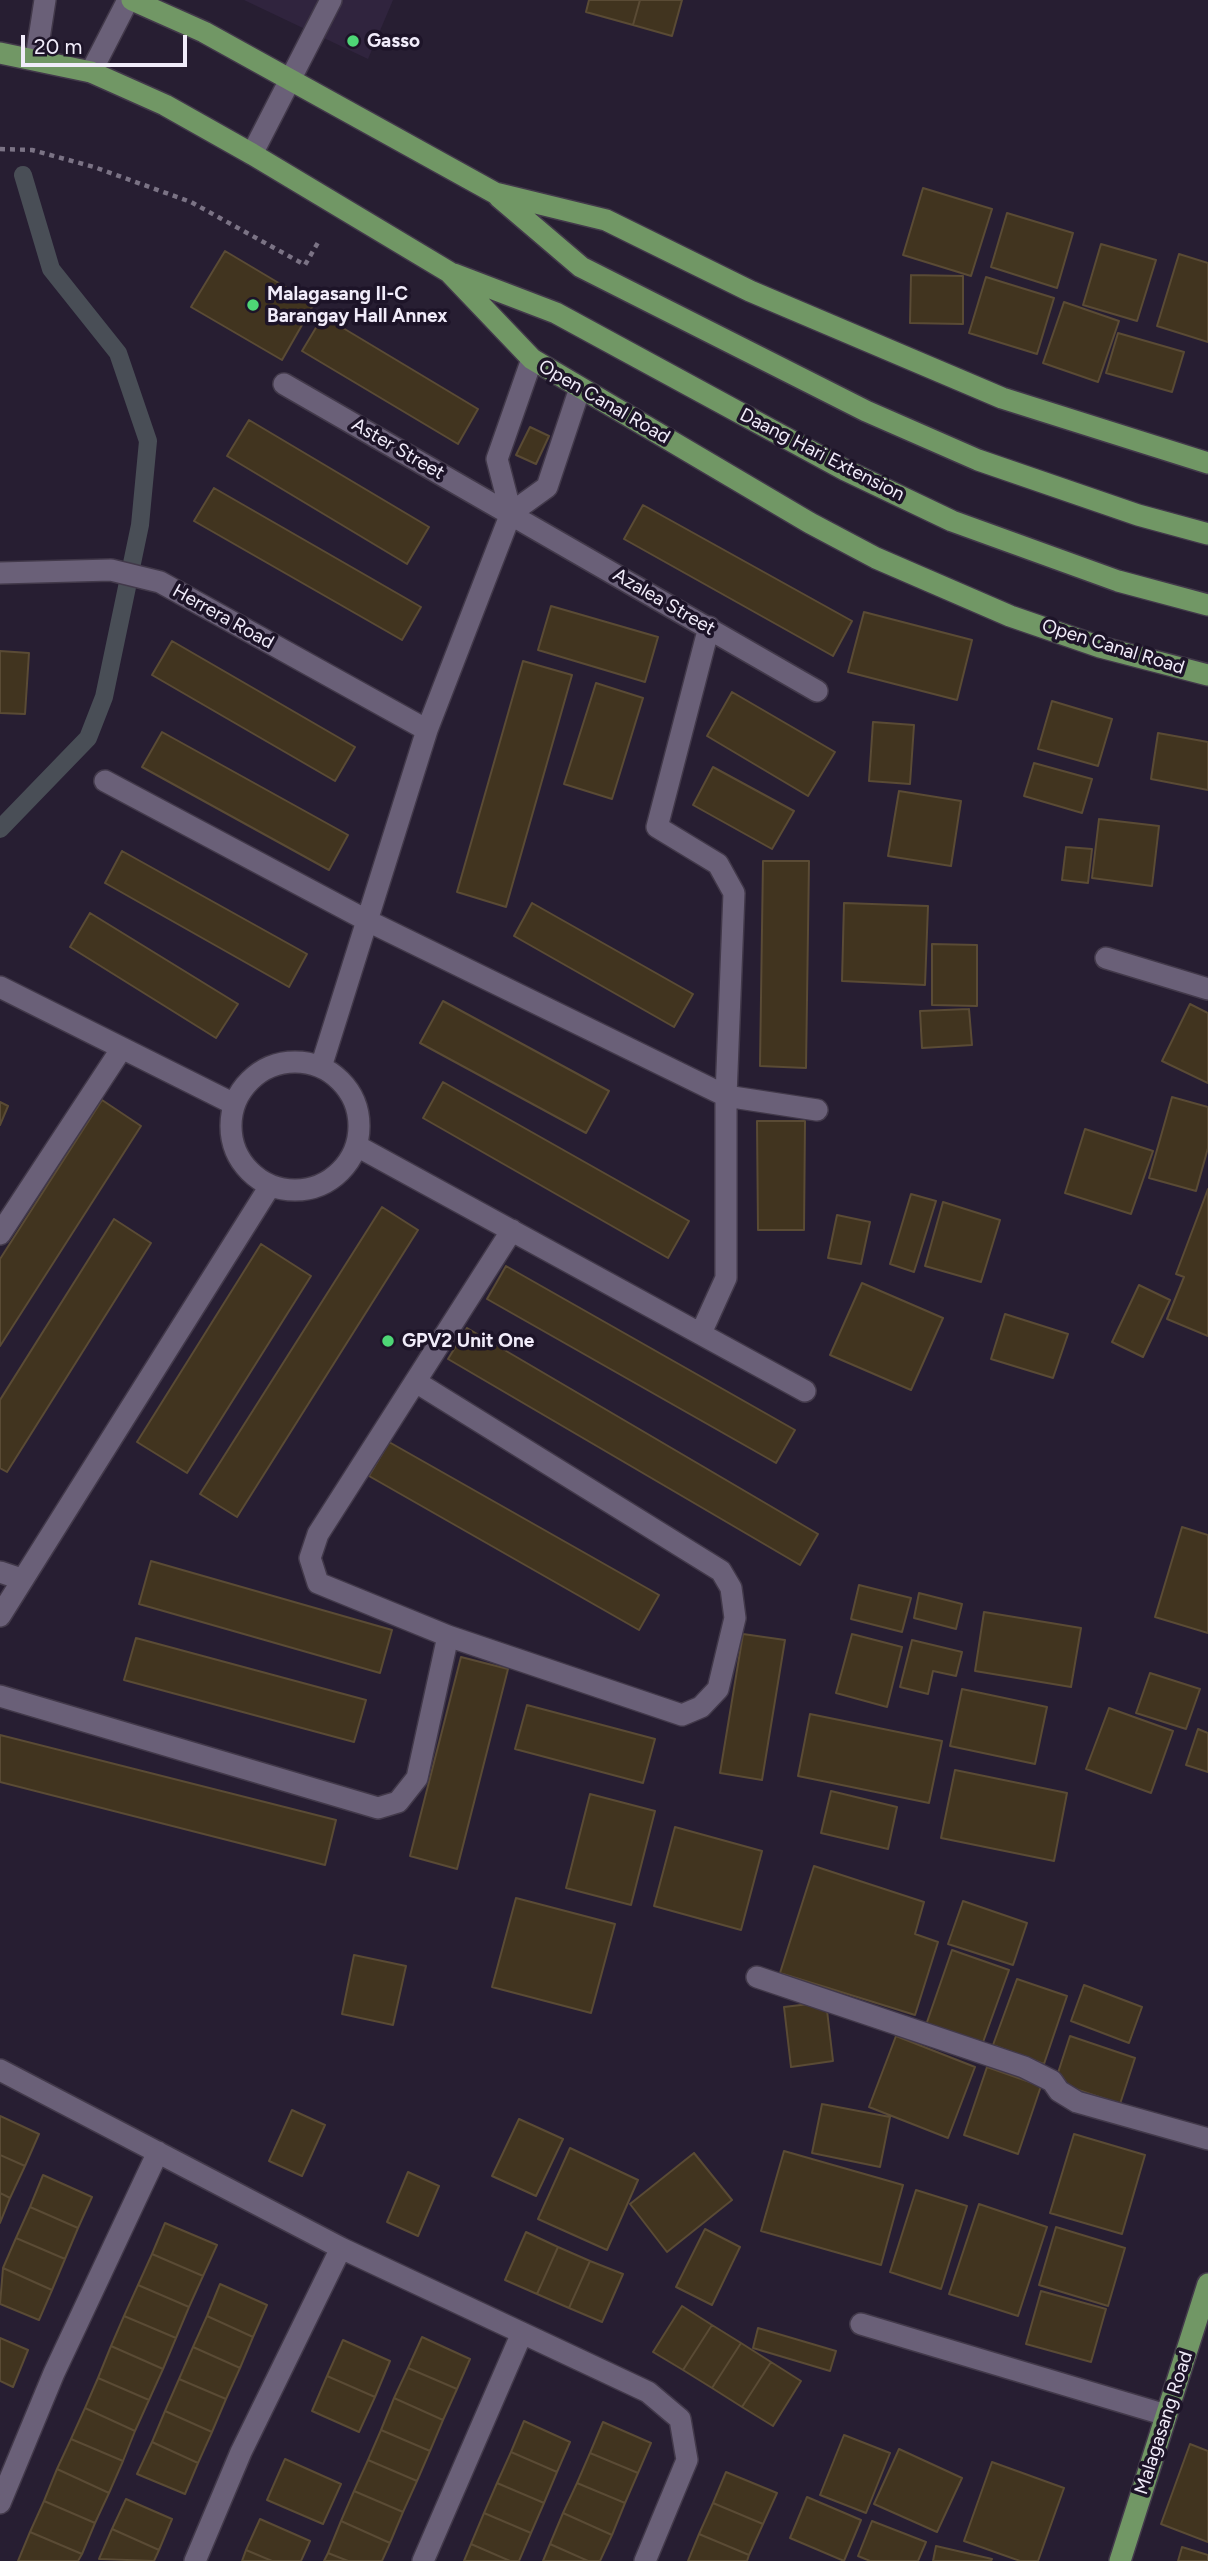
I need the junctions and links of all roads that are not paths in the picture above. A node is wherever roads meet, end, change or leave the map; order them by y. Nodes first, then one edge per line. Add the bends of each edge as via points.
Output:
1 (45, 0) edge
2 (130, 0) edge
3 (331, 0) edge
4 (0, 53) edge
5 (36, 58) junction
6 (91, 72) junction
7 (290, 79) junction
8 (252, 154) junction
9 (495, 193) junction
10 (449, 272) junction
11 (531, 359) junction
12 (284, 384) dead end
13 (580, 388) junction
14 (1208, 463) edge
15 (511, 513) junction
16 (1208, 534) edge
17 (0, 573) edge
18 (1208, 605) edge
19 (709, 627) junction
20 (1208, 675) edge
21 (817, 691) dead end
22 (428, 730) junction
23 (105, 781) dead end
24 (368, 921) junction
25 (1106, 958) dead end
26 (0, 987) edge
27 (1208, 989) edge
28 (122, 1048) junction
29 (321, 1067) junction
30 (726, 1096) junction
31 (234, 1104) junction
32 (817, 1110) dead end
33 (357, 1146) junction
34 (270, 1186) junction
35 (512, 1230) junction
36 (0, 1234) edge
37 (701, 1333) junction
38 (416, 1382) junction
39 (805, 1391) dead end
40 (0, 1572) edge
41 (21, 1579) junction
42 (0, 1616) edge
43 (448, 1636) junction
44 (0, 1696) edge
45 (757, 1977) dead end
46 (0, 2070) edge
47 (1208, 2139) edge
48 (158, 2152) junction
49 (341, 2248) junction
50 (1208, 2284) edge
51 (861, 2324) dead end
52 (522, 2333) junction
53 (1166, 2415) junction
54 (0, 2503) edge
55 (195, 2561) edge
56 (423, 2561) edge
57 (645, 2561) edge
58 (1120, 2561) edge

1 - 5 street
2 - 6 street
2 - 7 main road via 204,32
3 - 7 street
4 - 5 main road, Open Canal Road
5 - 6 main road, Open Canal Road
6 - 8 main road, Open Canal Road via 165,105
7 - 8 street
7 - 9 main road
8 - 10 main road, Open Canal Road
9 - 14 main road via 606,220 750,291 1002,398
9 - 16 main road via 581,267 866,411 978,460
10 - 11 main road, Open Canal Road
10 - 18 main road, Daang Hari Extension via 556,313 845,470 952,521 1118,581
11 - 13 main road, Open Canal Road
11 - 15 street via 497,459
12 - 15 street, Aster Street
13 - 15 street via 547,487
13 - 20 main road, Open Canal Road via 810,523 928,582 1100,647
15 - 19 street, Azalea Street
15 - 22 street
17 - 22 street, Herrera Road via 111,570 160,582
19 - 21 street, Azalea Street
19 - 30 street via 657,827 719,863 734,893
22 - 24 street
23 - 24 street
24 - 29 street
24 - 30 street
25 - 27 street
26 - 28 street
28 - 31 street
28 - 36 street
29 - 31 street via 290,1062 259,1071 244,1085
29 - 33 street via 337,1077 358,1108
30 - 32 street
30 - 37 street via 726,1278
31 - 34 street via 232,1143 253,1176
33 - 34 street via 348,1165 332,1180 291,1191
33 - 35 street
34 - 41 street
35 - 37 street
35 - 38 street
37 - 39 street
38 - 43 street via 318,1534 310,1558 318,1583
38 - 43 street via 721,1571 731,1588 735,1618 718,1689 701,1707 682,1715
40 - 41 street
41 - 42 street
43 - 44 street via 416,1778 398,1802 378,1808
45 - 47 street via 1024,2067 1052,2081 1077,2102
46 - 48 street
48 - 49 street
48 - 54 street via 54,2373
49 - 52 street
49 - 55 street via 241,2452
50 - 53 main road, Malagasang Road
51 - 53 street
52 - 56 street
52 - 57 street via 648,2392 680,2419 687,2460
53 - 58 main road, Malagasang Road

